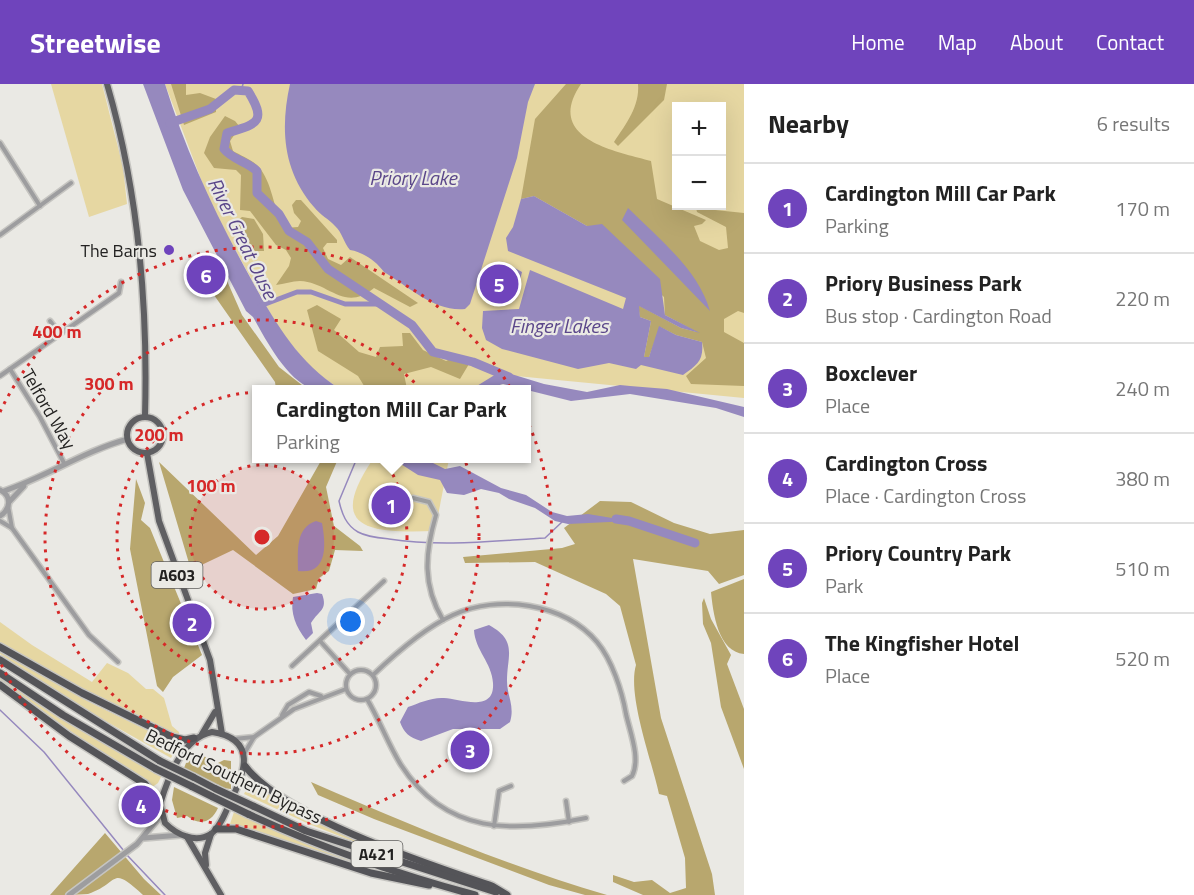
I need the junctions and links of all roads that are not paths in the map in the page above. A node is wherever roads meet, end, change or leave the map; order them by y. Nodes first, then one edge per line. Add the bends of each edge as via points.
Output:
1 (107, 84) edge
2 (0, 143) edge
3 (71, 183) dead end
4 (40, 206) junction
5 (0, 235) edge
6 (121, 282) dead end
7 (50, 321) dead end
8 (60, 334) junction
9 (10, 369) junction
10 (0, 376) edge
11 (145, 416) junction
12 (128, 439) junction
13 (147, 453) junction
14 (64, 463) junction
15 (25, 485) junction
16 (2, 490) edge
17 (413, 498) dead end
18 (9, 504) junction
19 (0, 516) edge
20 (0, 521) edge
21 (12, 528) junction
22 (384, 581) dead end
23 (443, 620) junction
24 (320, 641) junction
25 (0, 647) edge
26 (0, 660) edge
27 (118, 662) dead end
28 (292, 666) dead end
29 (0, 673) edge
30 (350, 674) junction
31 (373, 675) junction
32 (0, 685) edge
33 (346, 689) junction
34 (321, 696) junction
35 (367, 699) junction
36 (216, 710) junction
37 (281, 716) junction
38 (202, 734) junction
39 (222, 734) junction
40 (254, 737) junction
41 (194, 738) junction
42 (233, 739) junction
43 (244, 754) junction
44 (245, 766) junction
45 (624, 781) dead end
46 (511, 786) dead end
47 (566, 801) dead end
48 (160, 804) junction
49 (161, 815) junction
50 (585, 818) dead end
51 (569, 822) junction
52 (494, 826) junction
53 (213, 831) junction
54 (184, 836) junction
55 (142, 838) junction
56 (206, 866) junction
57 (441, 886) junction
58 (69, 895) edge
59 (221, 895) edge
60 (475, 895) edge
61 (506, 895) edge

1 - 11 main road via 131,189 146,354
2 - 4 street
3 - 4 street
4 - 5 street
6 - 8 street, Telford Way via 119,293
7 - 8 street
8 - 9 street, Telford Way
9 - 10 street, Telford Way
9 - 14 street, Telford Way
11 - 12 main road via 130,425
11 - 13 main road via 153,418 164,432 159,447
12 - 13 main road via 135,449
12 - 14 street
13 - 36 main road, A603 via 159,521 210,660
14 - 15 street
15 - 16 street
15 - 18 street
16 - 18 street
17 - 23 street via 428,501 435,509 427,555 428,586
18 - 19 street
18 - 21 street
20 - 21 street
21 - 27 street via 89,635
22 - 24 street
23 - 31 street
23 - 45 street via 490,604 540,608 576,624 599,644 622,694 635,763 632,776
24 - 28 street
24 - 30 street
25 - 41 highway via 172,737
26 - 61 highway, Bedford Southern Bypass / A421, bridge via 160,760 306,831
29 - 57 highway, Bedford Southern Bypass / A421, bridge via 63,716 156,769 248,814 304,840
30 - 31 street via 362,670
30 - 33 street
31 - 35 street via 377,686
32 - 48 highway via 69,736 145,784
33 - 34 street
33 - 35 street via 356,700
34 - 37 street
34 - 37 street via 309,692 288,705
35 - 52 street via 401,764 424,792 463,818
36 - 38 main road
36 - 39 main road, A603
37 - 40 street
38 - 39 main road
38 - 41 main road
39 - 42 main road
40 - 42 street
40 - 43 street
41 - 48 main road
42 - 43 main road
43 - 44 main road
44 - 53 main road via 242,779
44 - 61 highway via 292,804 372,842 492,886
46 - 52 street via 499,791
47 - 51 street
48 - 49 main road
49 - 54 main road via 172,830
49 - 55 street
50 - 51 street
51 - 52 street via 524,828
53 - 54 main road
53 - 56 main road
53 - 57 highway via 236,829 371,873
54 - 55 street
54 - 56 main road
55 - 58 street
56 - 59 main road
57 - 60 highway, Bedford Southern Bypass / A421

